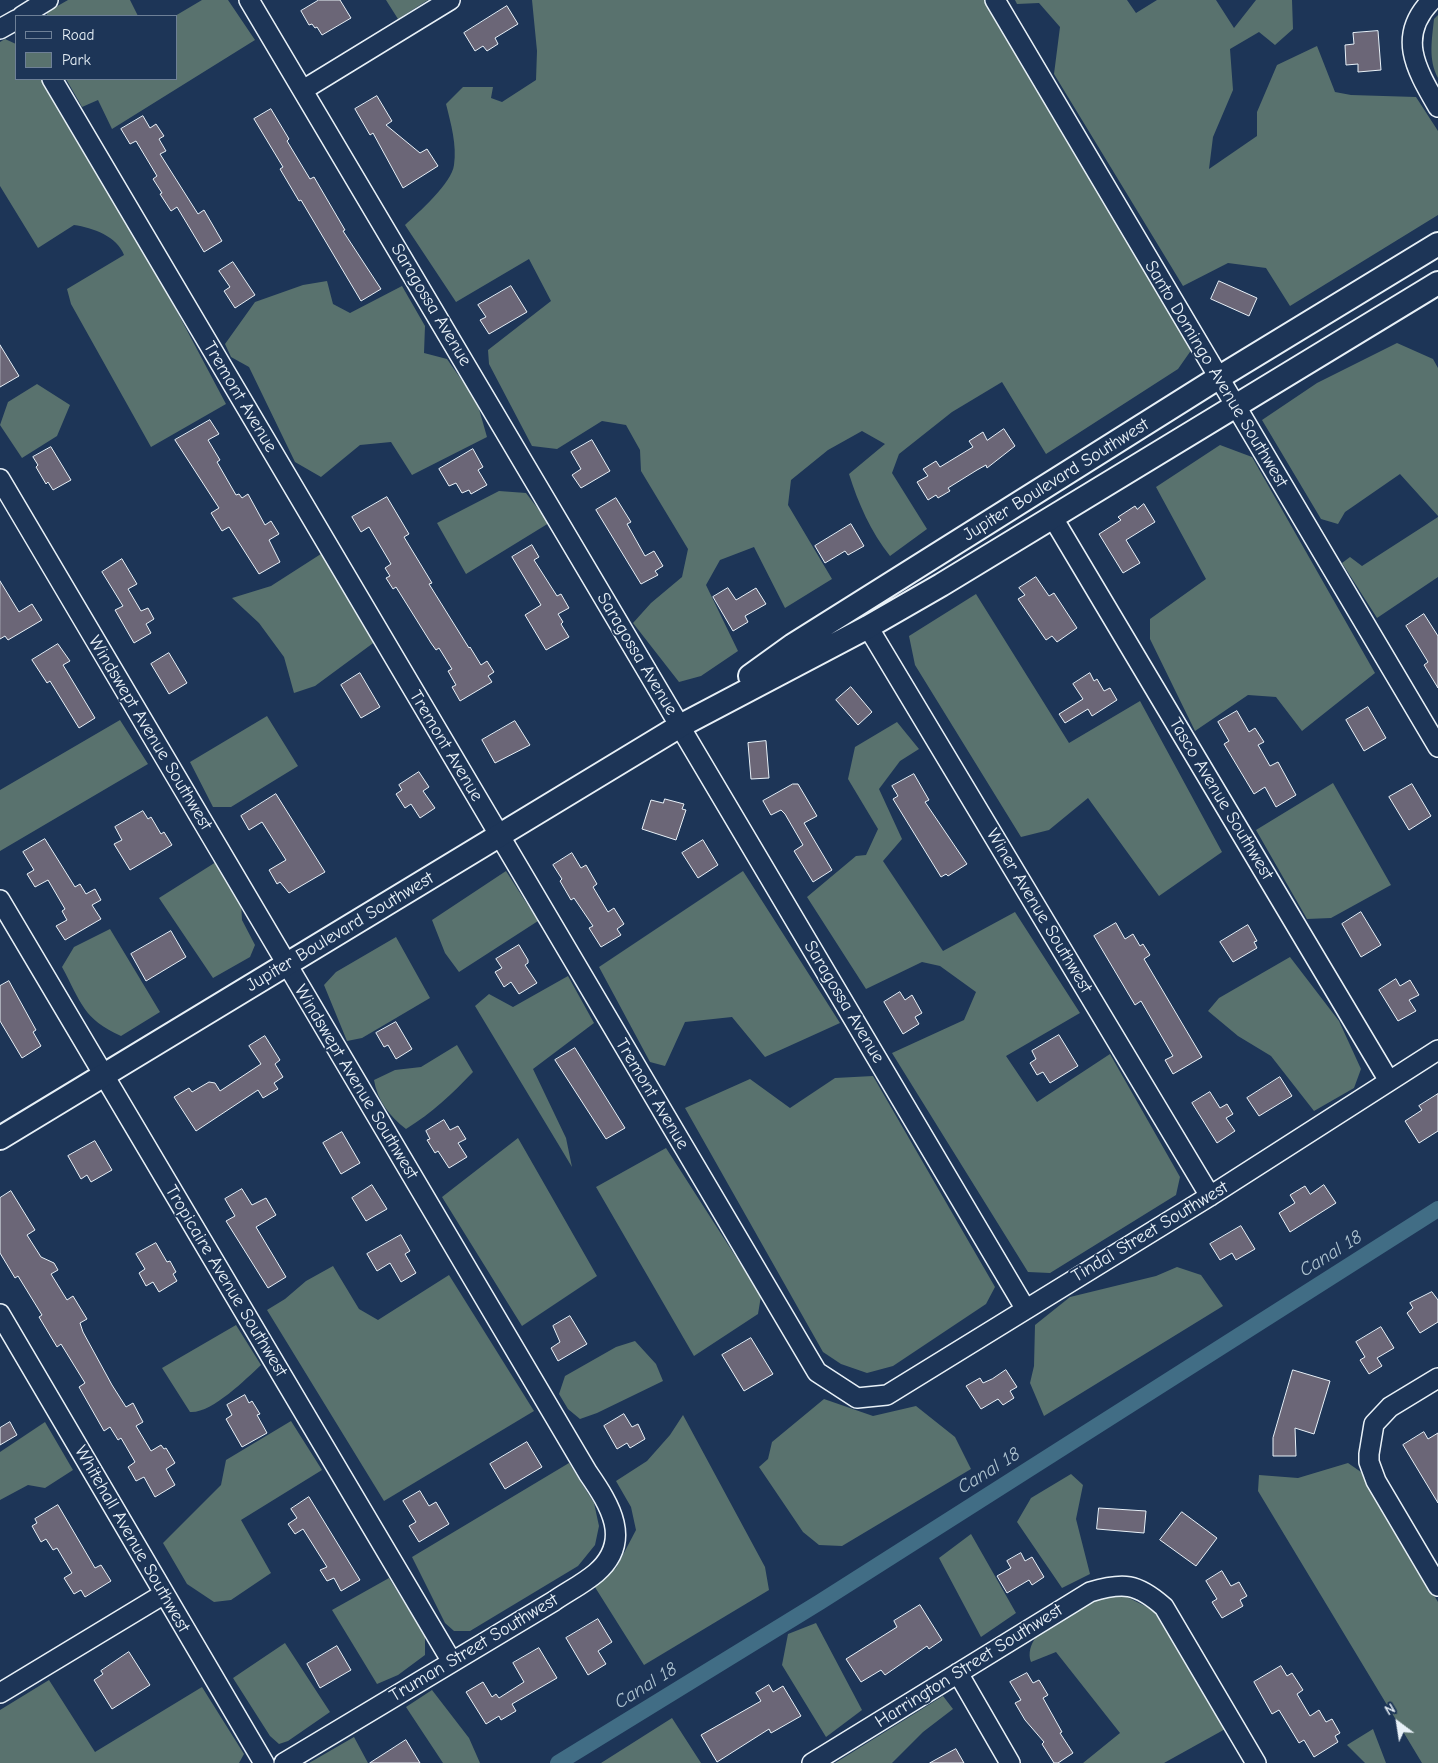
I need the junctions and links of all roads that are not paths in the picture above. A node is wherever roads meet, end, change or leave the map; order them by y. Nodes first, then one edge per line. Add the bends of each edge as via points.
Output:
1 (48, 0) edge
2 (249, 0) edge
3 (450, 0) edge
4 (995, 0) edge
5 (1432, 0) edge
6 (24, 15) edge
7 (15, 21) edge
8 (0, 29) edge
9 (53, 80) edge
10 (303, 90) junction
11 (1438, 106) edge
12 (1438, 244) edge
13 (1412, 260) junction
14 (1435, 291) edge
15 (1218, 378) junction
16 (1234, 405) junction
17 (0, 479) edge
18 (1053, 518) junction
19 (868, 627) junction
20 (680, 726) junction
21 (1438, 747) edge
22 (499, 836) junction
23 (0, 900) edge
24 (286, 964) junction
25 (1438, 1050) edge
26 (104, 1075) junction
27 (1389, 1081) junction
28 (0, 1138) edge
29 (1210, 1196) junction
30 (1025, 1308) junction
31 (0, 1314) edge
32 (1438, 1378) edge
33 (856, 1398) joint
34 (607, 1502) joint
35 (1438, 1586) edge
36 (164, 1594) junction
37 (452, 1662) junction
38 (958, 1673) junction
39 (0, 1694) edge
40 (264, 1763) edge
41 (284, 1763) edge
42 (812, 1763) edge
43 (1010, 1763) edge
44 (1256, 1763) edge

1 - 6 street
2 - 10 street, Saragossa Avenue
3 - 10 street
4 - 15 street, Santo Domingo Avenue Southwest
5 - 11 street via 1420,12 1413,35 1414,61
7 - 8 street
9 - 22 street, Tremont Avenue
10 - 20 street, Saragossa Avenue
12 - 13 street, Jupiter Boulevard Southwest
13 - 14 street
13 - 15 street, Jupiter Boulevard Southwest
14 - 16 street, Jupiter Boulevard Southwest
15 - 16 street, Santo Domingo Avenue Southwest
15 - 20 street, Jupiter Boulevard Southwest via 793,646
16 - 18 street, Jupiter Boulevard Southwest
16 - 21 street, Santo Domingo Avenue Southwest
17 - 24 street, Windswept Avenue Southwest
18 - 19 street, Jupiter Boulevard Southwest
18 - 27 street, Tasco Avenue Southwest
19 - 20 street, Jupiter Boulevard Southwest
19 - 29 street, Winer Avenue Southwest
20 - 22 street, Jupiter Boulevard Southwest
20 - 30 street, Saragossa Avenue
22 - 24 street, Jupiter Boulevard Southwest
22 - 33 street, Tremont Avenue via 817,1372
23 - 26 street, Tropicaire Avenue Southwest
24 - 26 street, Jupiter Boulevard Southwest
24 - 34 street, Windswept Avenue Southwest
25 - 27 street, Tindal Street Southwest
26 - 28 street, Jupiter Boulevard Southwest
26 - 37 street, Tropicaire Avenue Southwest
27 - 29 street, Tindal Street Southwest
29 - 30 street, Tindal Street Southwest
30 - 33 street, Tindal Street Southwest via 887,1395
31 - 36 street, Whitehall Avenue Southwest
32 - 35 street via 1390,1406 1374,1424 1369,1446 1369,1462 1376,1481
34 - 37 street, Truman Street Southwest via 617,1529 612,1552 596,1572
36 - 39 street
36 - 40 street, Whitehall Avenue Southwest
37 - 41 street, Truman Street Southwest
38 - 42 street, Harrington Street Southwest
38 - 43 street
38 - 44 street, Harrington Street Southwest via 1090,1592 1115,1584 1131,1586 1148,1592 1164,1607

